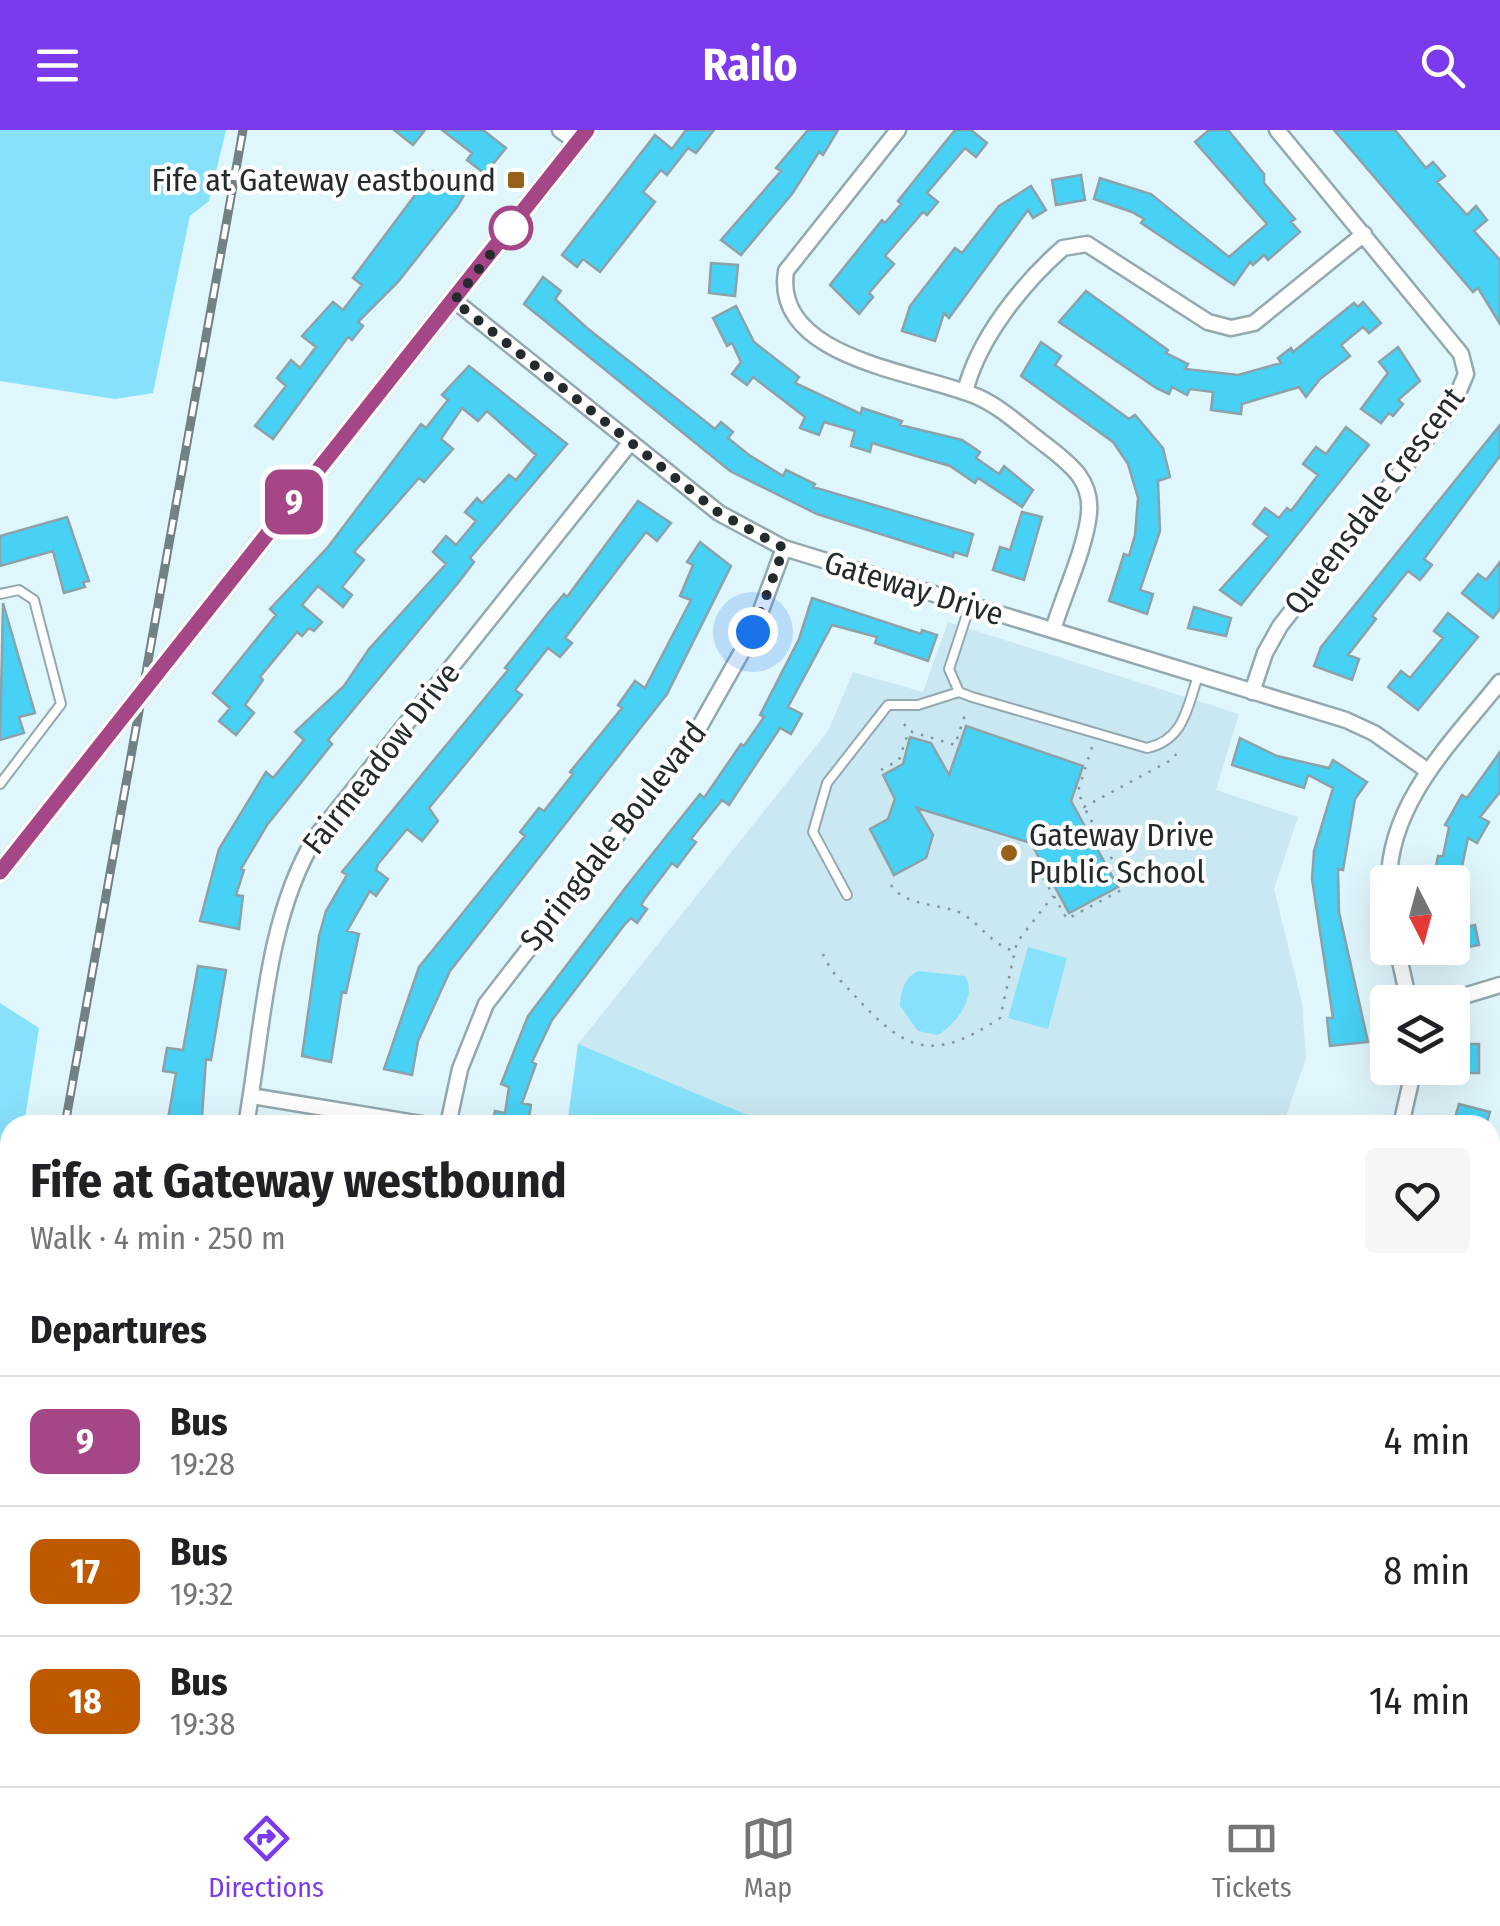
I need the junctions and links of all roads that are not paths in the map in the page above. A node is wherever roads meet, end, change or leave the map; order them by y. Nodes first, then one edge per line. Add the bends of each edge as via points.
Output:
1 (560, 130) edge
2 (898, 130) edge
3 (1277, 130) edge
4 (582, 136) edge
5 (1364, 234) junction
6 (454, 301) junction
7 (965, 392) junction
8 (630, 443) junction
9 (784, 548) junction
10 (0, 594) edge
11 (970, 604) junction
12 (1053, 630) junction
13 (1198, 676) junction
14 (1500, 682) edge
15 (960, 692) junction
16 (1252, 692) junction
17 (1428, 771) junction
18 (0, 784) edge
19 (2, 864) edge
20 (1392, 865) edge
21 (847, 895) dead end
22 (1500, 985) edge
23 (1470, 994) edge
24 (1410, 1085) edge
25 (251, 1096) junction
26 (248, 1115) edge
27 (367, 1115) edge
28 (450, 1115) edge
29 (1403, 1115) edge

1 - 4 street
2 - 7 street via 786,271 783,291 790,312 836,349
3 - 5 street, Queensdale Crescent
4 - 6 street
5 - 7 street via 1254,322 1231,328 1208,322 1088,244 1063,248 985,341
5 - 16 street, Queensdale Crescent via 1462,354 1463,390 1280,626
6 - 8 street, Gateway Drive
6 - 19 street
7 - 12 street via 1076,468 1086,487 1089,513
8 - 9 street, Gateway Drive via 719,513
8 - 25 street, Fairmeadow Drive via 298,866 284,902
9 - 11 street, Gateway Drive
9 - 28 street, Springdale Boulevard via 753,632 696,733 486,1004 460,1068
10 - 18 lane via 19,590 34,600 61,695 58,710
11 - 12 street, Gateway Drive
11 - 15 lane via 950,669
12 - 13 street, Gateway Drive
13 - 15 lane via 1177,733 1147,748
13 - 16 street, Gateway Drive
14 - 17 street
15 - 21 lane via 888,706 827,782 813,832
16 - 17 street, Gateway Drive via 1346,720
17 - 20 street via 1398,829
22 - 23 street
24 - 29 street
25 - 26 street, Fairmeadow Drive
25 - 27 street

